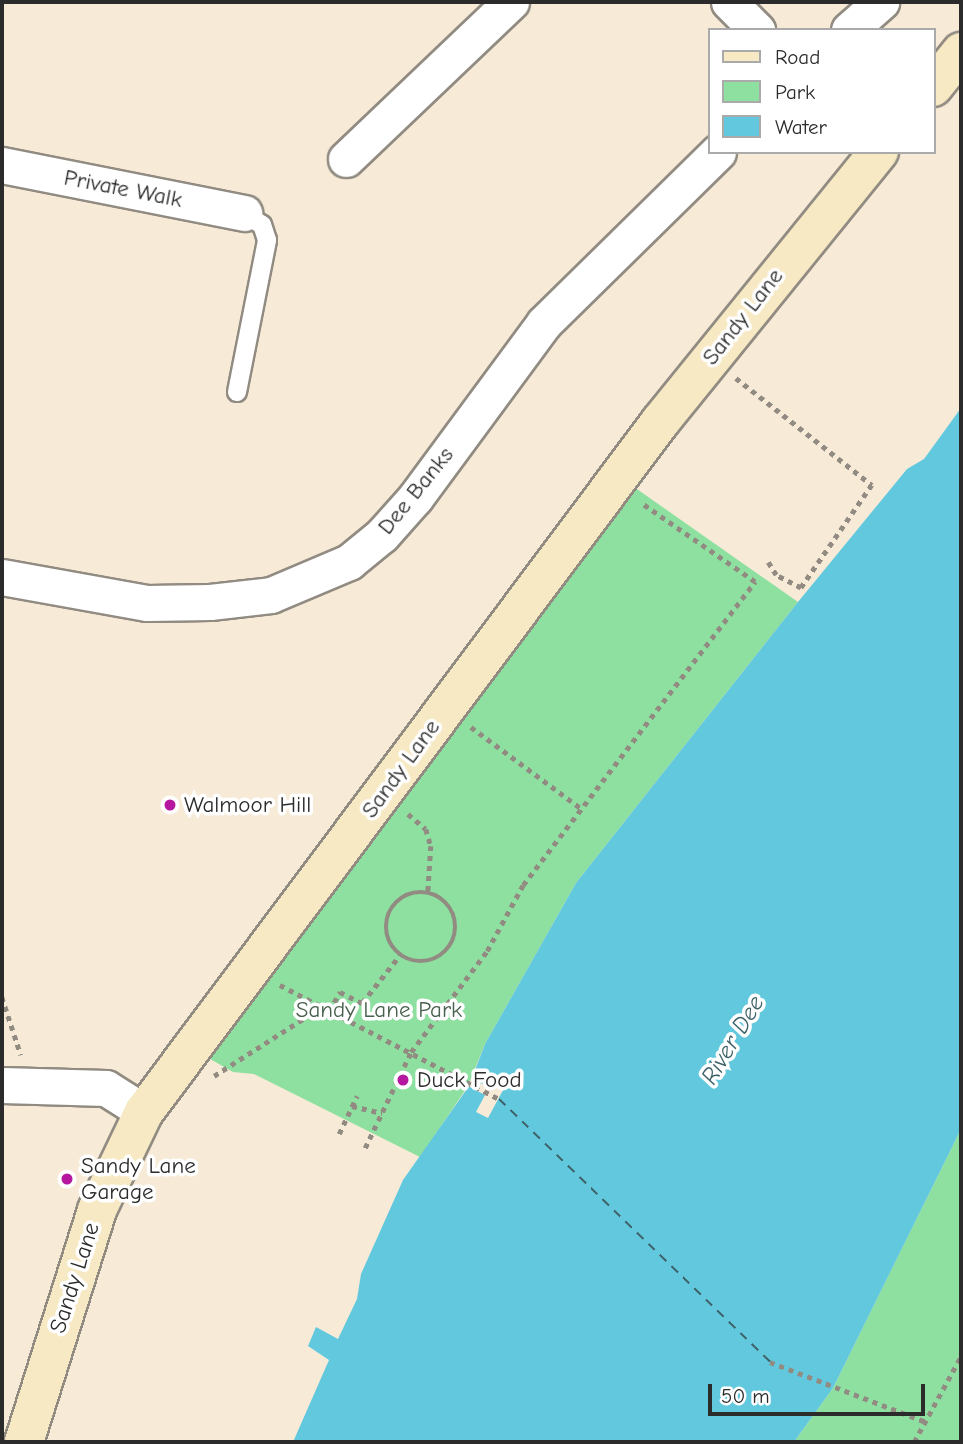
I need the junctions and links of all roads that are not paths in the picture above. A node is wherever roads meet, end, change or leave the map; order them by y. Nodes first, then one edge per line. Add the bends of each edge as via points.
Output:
1 (511, 2) edge
2 (729, 2) edge
3 (881, 2) edge
4 (755, 28) edge
5 (851, 28) edge
6 (961, 52) edge
7 (935, 84) edge
8 (716, 154) edge
9 (877, 154) edge
10 (346, 159) dead end
11 (2, 165) edge
12 (244, 213) joint
13 (237, 392) dead end
14 (2, 577) edge
15 (17, 1086) edge
16 (144, 1112) junction
17 (24, 1442) edge

1 - 10 street
2 - 4 street
3 - 5 street
6 - 7 main road
8 - 14 street, Dee Banks via 544,323 415,498 382,536 349,562 271,595 210,602 147,603
9 - 16 main road, Sandy Lane via 710,358
11 - 12 street, Private Walk
12 - 13 lane via 262,225 267,240
15 - 16 street via 106,1088
16 - 17 main road, Sandy Lane via 97,1210

